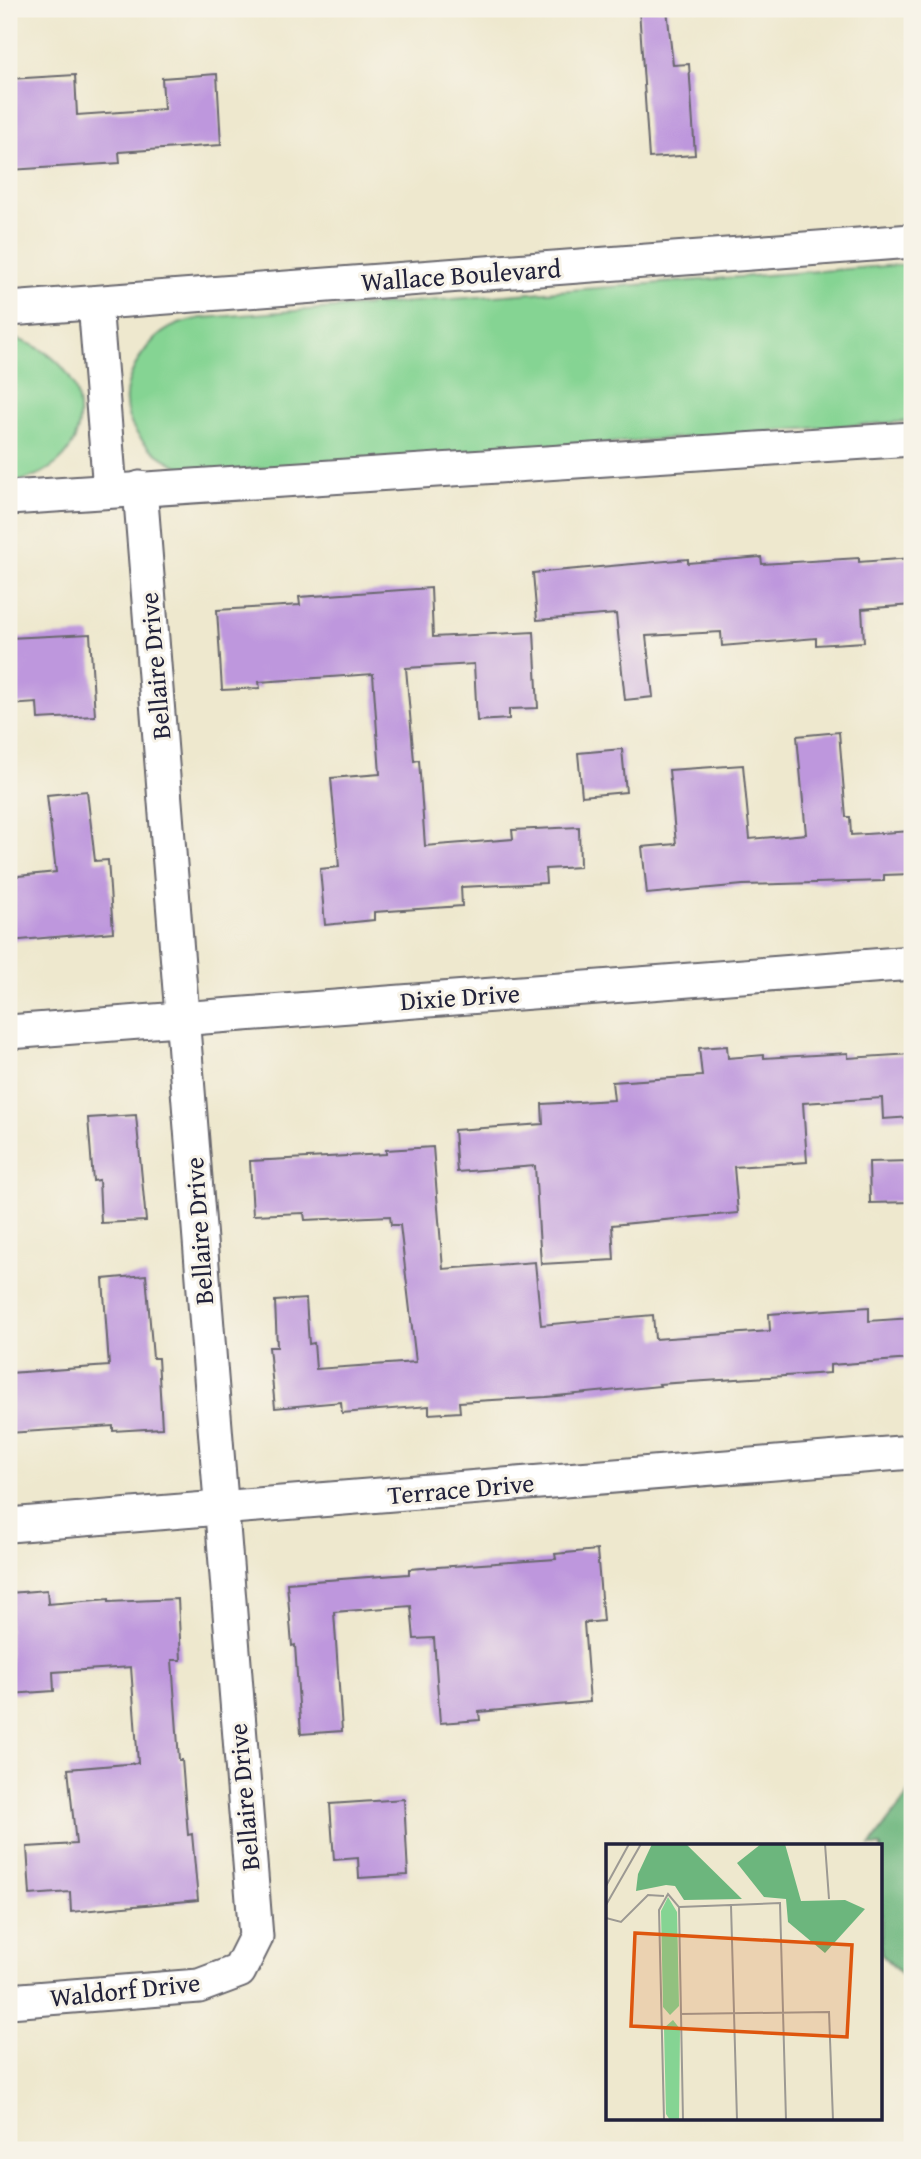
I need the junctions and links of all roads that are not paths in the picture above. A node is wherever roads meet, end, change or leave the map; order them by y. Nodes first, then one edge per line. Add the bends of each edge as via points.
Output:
1 (912, 241) edge
2 (95, 303) junction
3 (9, 309) edge
4 (912, 439) edge
5 (125, 489) junction
6 (9, 498) edge
7 (912, 964) edge
8 (184, 1018) junction
9 (9, 1032) edge
10 (912, 1452) edge
11 (219, 1508) junction
12 (9, 1524) edge
13 (239, 1971) joint
14 (9, 2001) edge

1 - 2 street, Wallace Boulevard
2 - 3 street, Wallace Boulevard
2 - 5 street, Bellaire Drive
4 - 5 street
5 - 6 street
5 - 8 street, Bellaire Drive
7 - 8 street, Dixie Drive
8 - 9 street, Dixie Drive
8 - 11 street, Bellaire Drive
10 - 11 street, Terrace Drive
11 - 12 street, Terrace Drive
11 - 13 street, Bellaire Drive via 256,1937
13 - 14 street, Waldorf Drive via 199,1986

